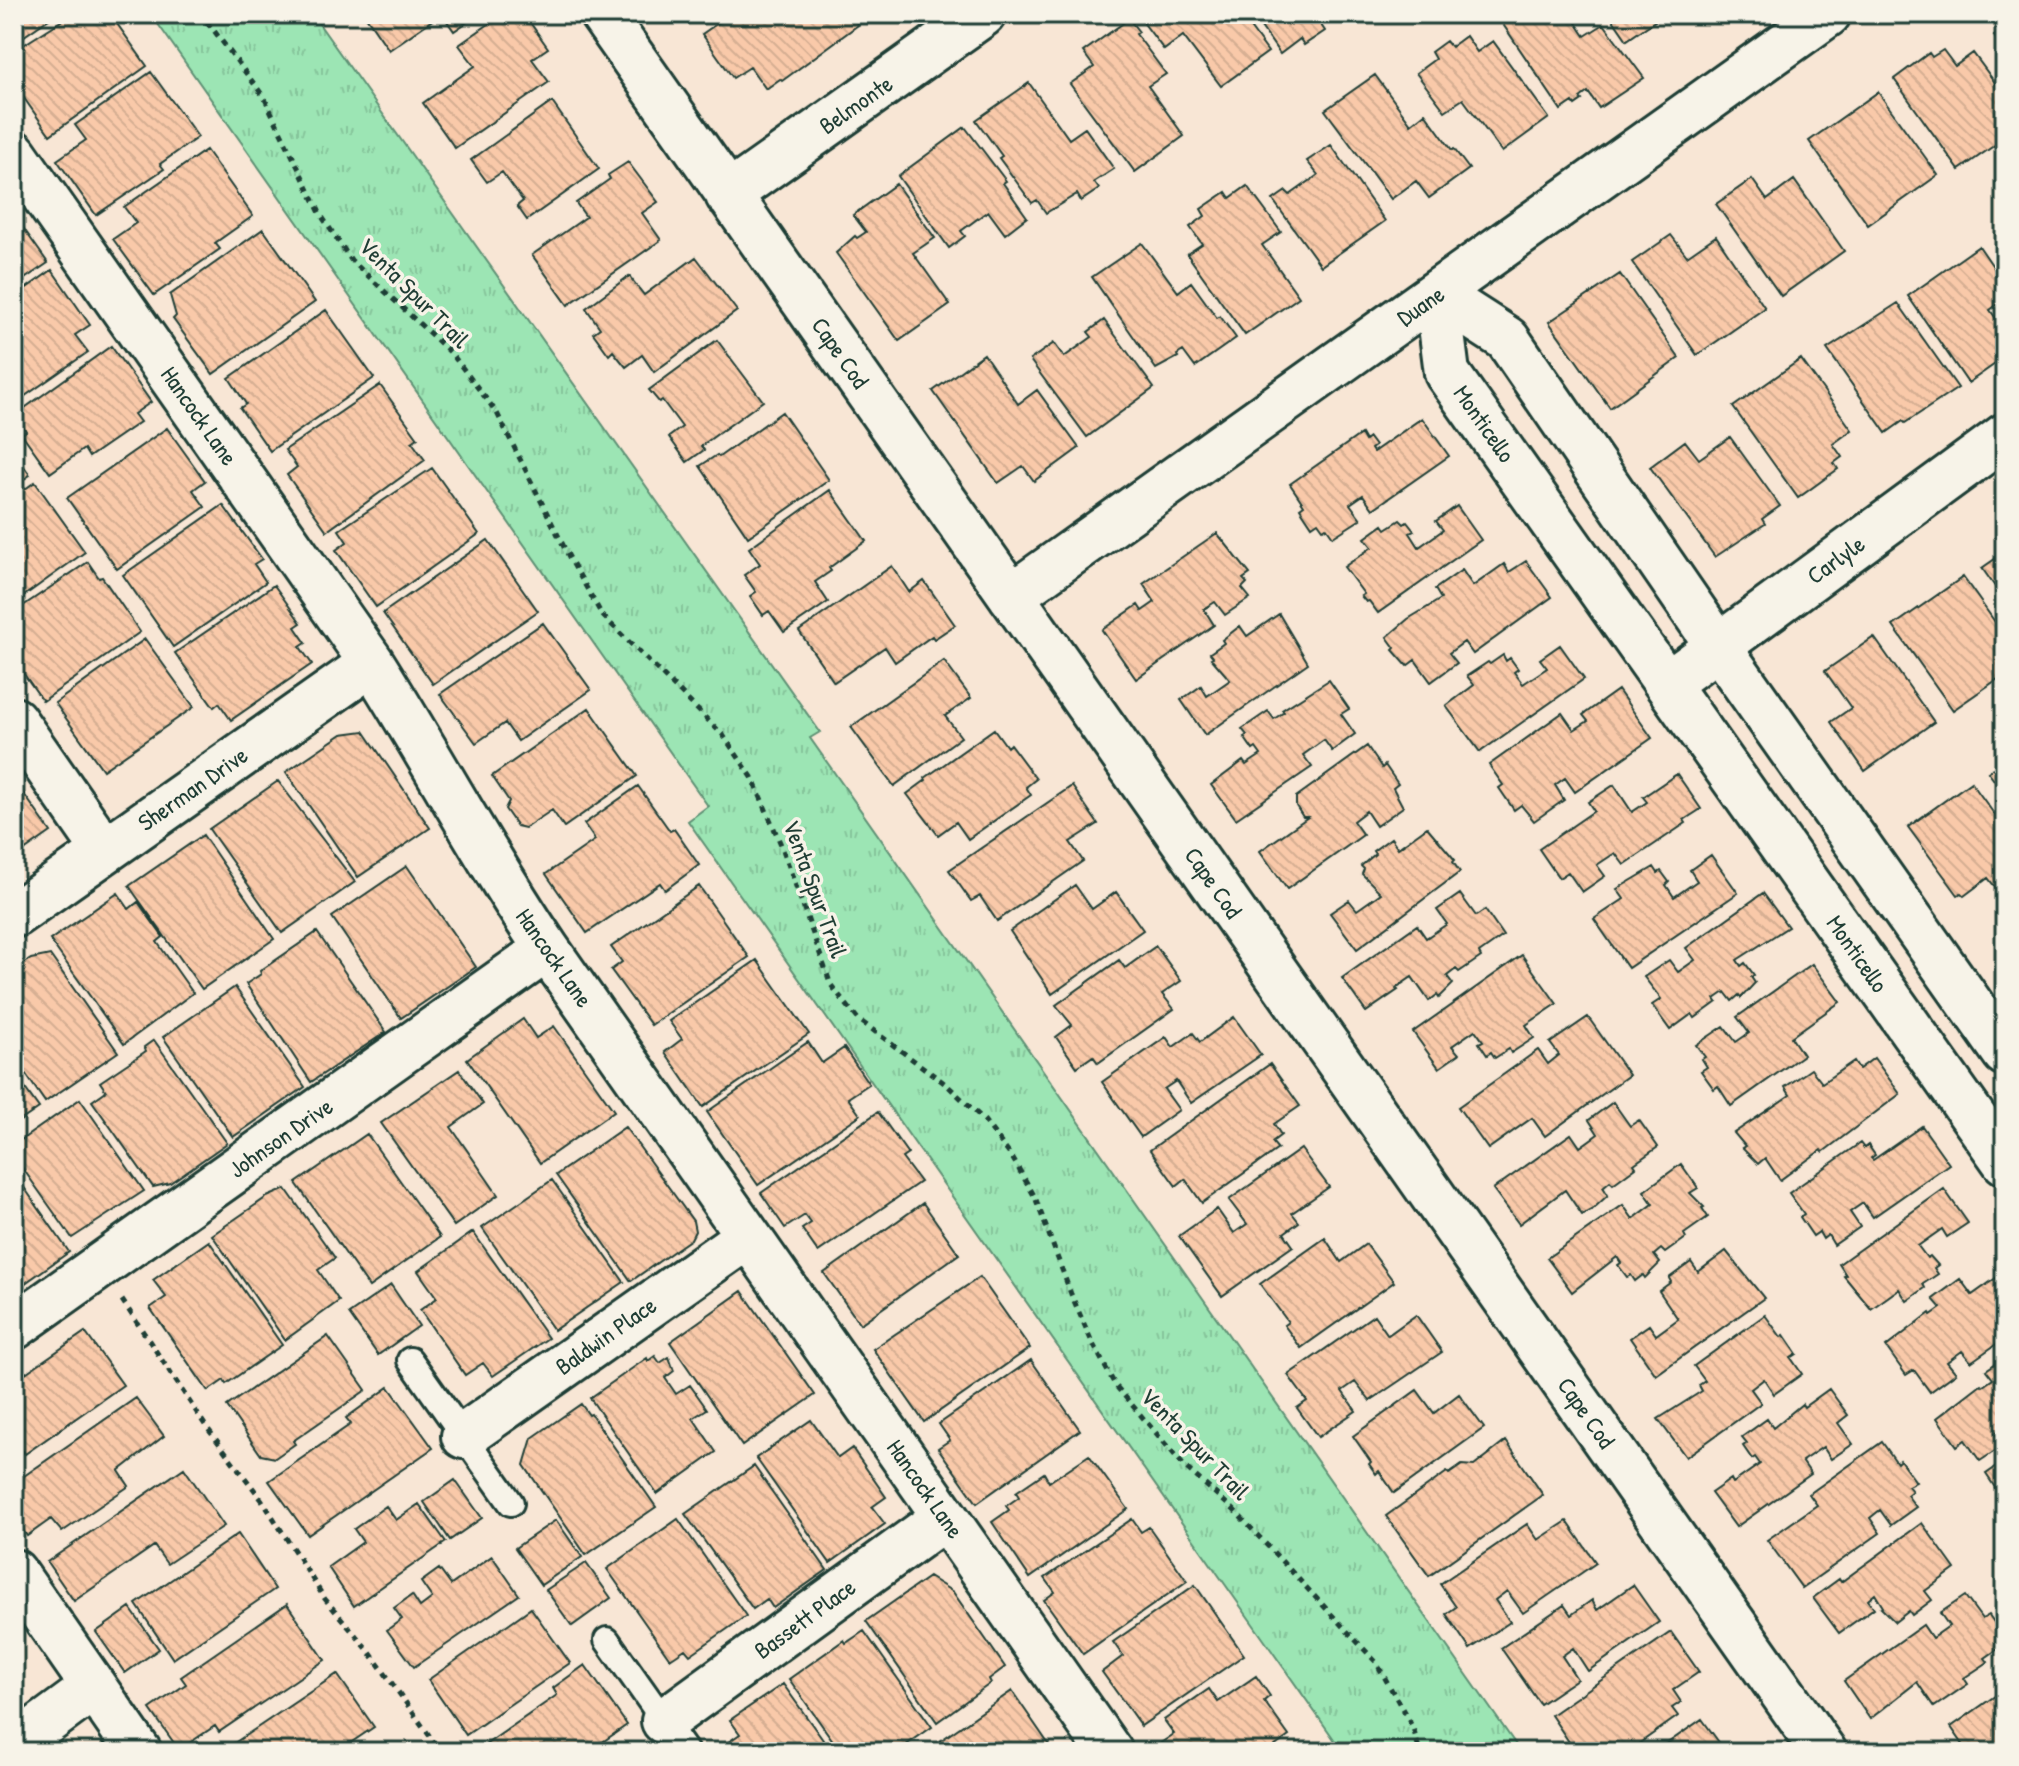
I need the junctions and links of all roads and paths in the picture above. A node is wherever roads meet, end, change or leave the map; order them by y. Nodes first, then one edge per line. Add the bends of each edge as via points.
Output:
1 (198, 14) edge
2 (602, 14) edge
3 (983, 14) edge
4 (1828, 14) edge
5 (1780, 28) edge
6 (14, 153) edge
7 (728, 195) junction
8 (1437, 294) junction
9 (2005, 436) edge
10 (1011, 596) junction
11 (1718, 646) junction
12 (372, 663) junction
13 (1667, 684) junction
14 (14, 720) edge
15 (105, 851) junction
16 (14, 915) edge
17 (547, 949) junction
18 (1997, 1025) edge
19 (1929, 1057) junction
20 (2005, 1162) edge
21 (748, 1236) junction
22 (99, 1266) junction
23 (14, 1327) edge
24 (410, 1360) dead end
25 (464, 1436) junction
26 (511, 1503) dead end
27 (945, 1517) junction
28 (14, 1572) edge
29 (607, 1640) dead end
30 (94, 1687) junction
31 (675, 1736) edge
32 (14, 1746) edge
33 (139, 1752) edge
34 (441, 1752) edge
35 (1110, 1752) edge
36 (1420, 1752) edge
37 (1824, 1752) edge

1 - 36 path, Venta Spur Trail via 264,97 321,215 351,260 452,354 497,413 602,615 723,735 752,777 831,985 858,1019 947,1085 984,1120 1035,1197 1071,1294 1115,1385 1185,1467 1234,1510 1376,1662 1413,1728
2 - 7 street, Cape Cod
3 - 7 street, Belmonte
4 - 5 street, Duane
5 - 8 street, Duane
6 - 12 street, Hancock Lane
7 - 10 street, Cape Cod
8 - 10 street, Duane
8 - 11 street via 1507,339
8 - 13 street, Monticello via 1447,373
9 - 11 street, Carlyle
10 - 37 street, Cape Cod
11 - 13 street, Carlyle
11 - 18 street
12 - 15 street, Sherman Drive
12 - 17 street, Hancock Lane
13 - 19 street, Monticello
14 - 15 street
15 - 16 street, Sherman Drive
17 - 21 street, Hancock Lane
17 - 22 street, Johnson Drive
18 - 19 street
19 - 20 street, Monticello
21 - 25 street, Baldwin Place
21 - 27 street, Hancock Lane
22 - 23 street, Johnson Drive
22 - 34 path via 325,1599
24 - 25 lane
25 - 26 lane
27 - 31 street, Bassett Place
27 - 35 street, Hancock Lane
28 - 30 street
29 - 31 lane
30 - 32 street
30 - 33 street

